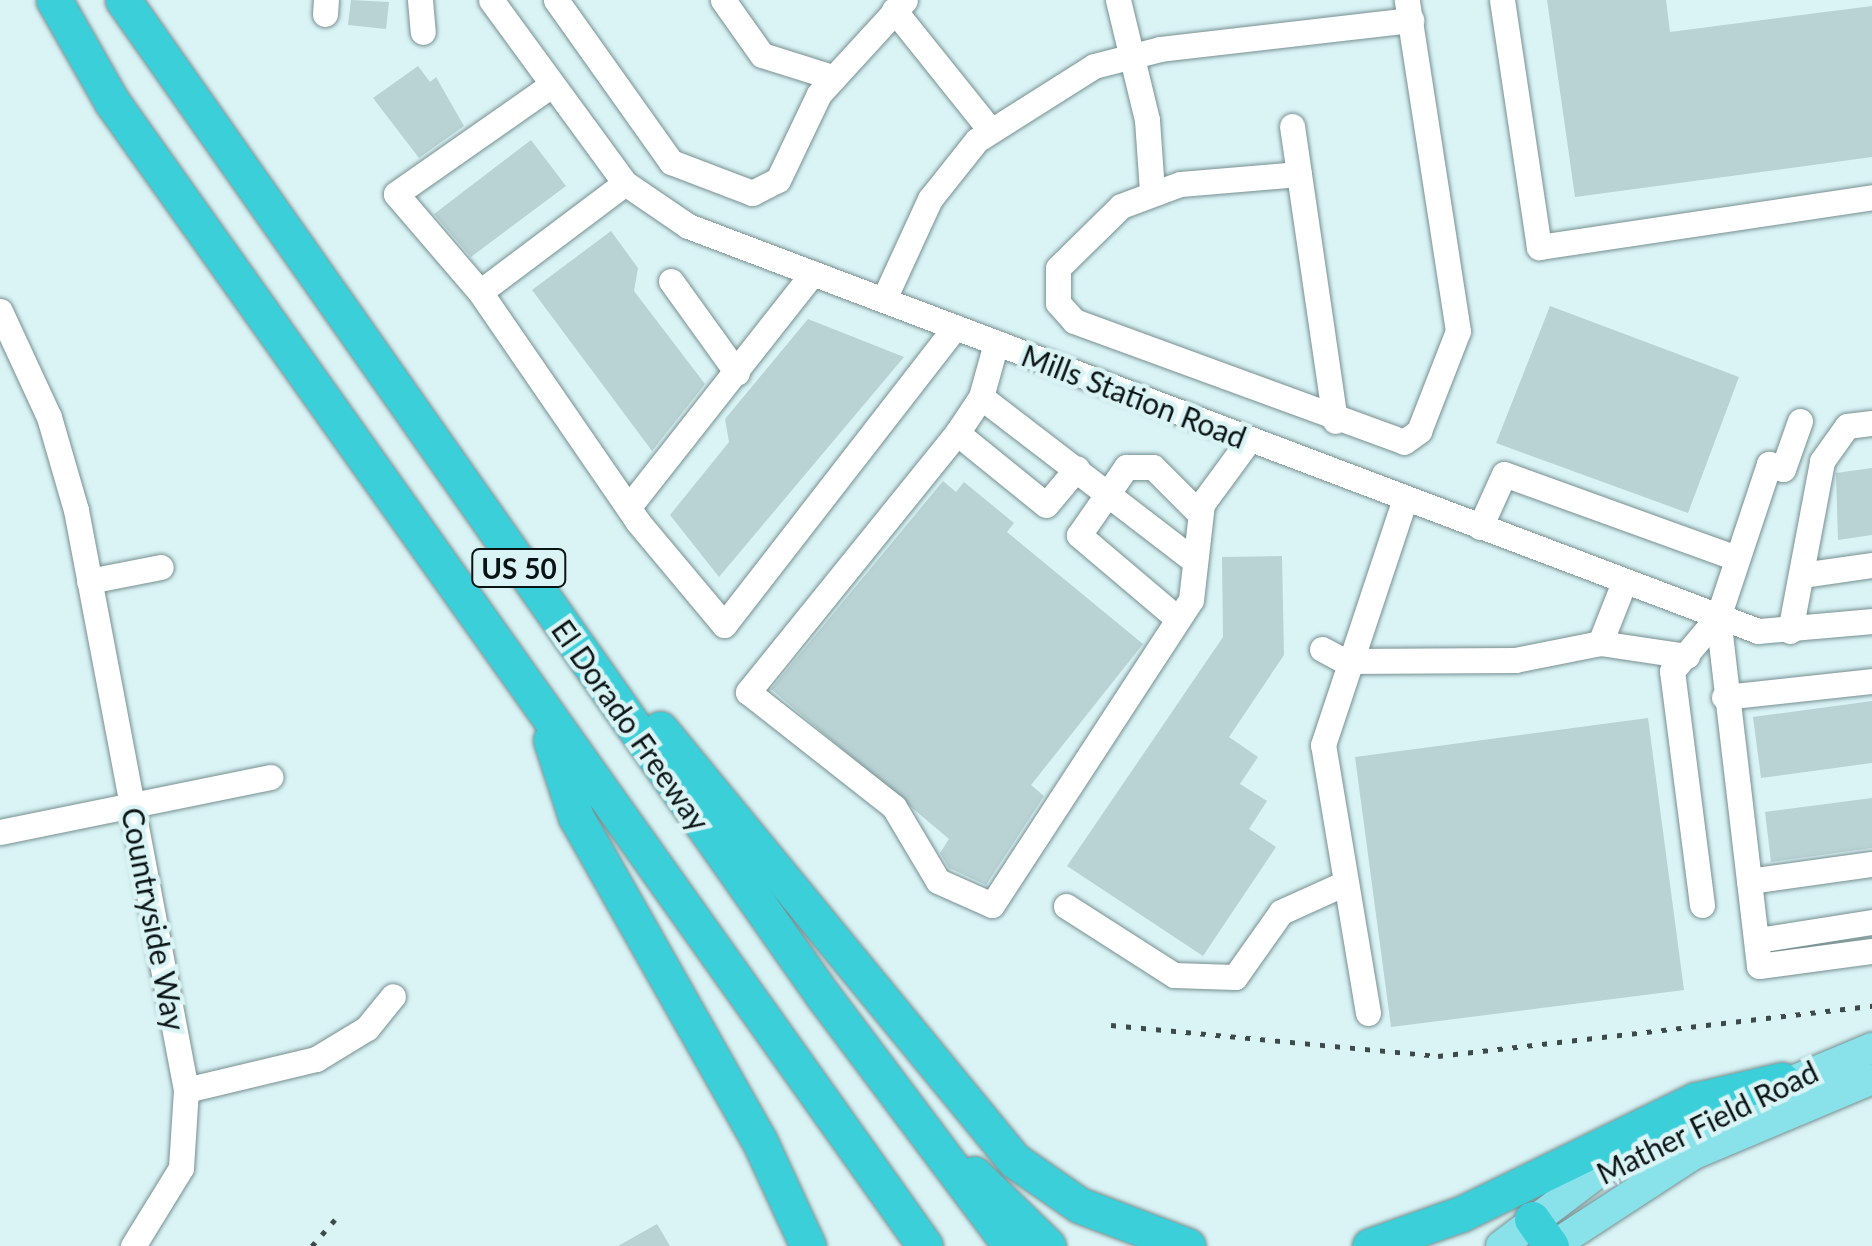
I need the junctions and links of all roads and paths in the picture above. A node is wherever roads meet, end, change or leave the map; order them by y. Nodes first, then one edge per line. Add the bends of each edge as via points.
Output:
1 (54, 0) edge
2 (123, 0) edge
3 (420, 0) edge
4 (492, 0) edge
5 (556, 0) edge
6 (723, 0) edge
7 (1118, 0) edge
8 (1502, 0) edge
9 (899, 5) edge
10 (1409, 10) edge
11 (423, 32) dead end
12 (1134, 55) junction
13 (832, 77) junction
14 (550, 86) junction
15 (1292, 126) dead end
16 (990, 130) junction
17 (1298, 174) junction
18 (625, 183) junction
19 (1152, 192) junction
20 (1872, 198) edge
21 (813, 274) junction
22 (671, 280) dead end
23 (480, 292) junction
24 (884, 300) junction
25 (0, 310) edge
26 (955, 327) junction
27 (996, 344) junction
28 (736, 373) junction
29 (981, 397) junction
30 (1800, 420) dead end
31 (1334, 421) junction
32 (1872, 423) edge
33 (957, 433) junction
34 (428, 440) junction
35 (1250, 440) junction
36 (1077, 468) junction
37 (1106, 492) junction
38 (1405, 500) junction
39 (631, 504) junction
40 (1200, 514) junction
41 (1480, 526) junction
42 (1191, 558) junction
43 (1736, 558) junction
44 (1872, 565) edge
45 (161, 567) dead end
46 (1802, 575) junction
47 (89, 580) junction
48 (1624, 582) junction
49 (1718, 617) junction
50 (1178, 619) junction
51 (1872, 620) edge
52 (1790, 631) junction
53 (1600, 643) junction
54 (1322, 649) dead end
55 (1686, 656) junction
56 (1346, 661) junction
57 (1872, 681) edge
58 (1724, 697) junction
59 (540, 706) junction
60 (270, 777) dead end
61 (132, 806) junction
62 (0, 832) edge
63 (1872, 864) edge
64 (1749, 881) junction
65 (1345, 882) junction
66 (1702, 905) dead end
67 (1066, 906) dead end
68 (1872, 922) edge
69 (1758, 940) junction
70 (1872, 951) edge
71 (393, 996) dead end
72 (1368, 1013) dead end
73 (1872, 1048) edge
74 (1872, 1079) edge
75 (1782, 1080) junction
76 (186, 1090) junction
77 (922, 1130) junction
78 (1545, 1237) edge
79 (133, 1246) edge
80 (808, 1246) edge
81 (925, 1246) edge
82 (1011, 1246) edge
83 (1048, 1246) edge
84 (1188, 1246) edge
85 (1370, 1246) edge
86 (1500, 1246) edge

1 - 59 highway, US 50 via 112,102
2 - 34 highway, El Dorado Freeway / US 50
3 - 11 street
4 - 14 street, Mills Station Road
5 - 13 street via 671,162 752,193 778,180
6 - 13 street via 762,54
7 - 12 street
8 - 20 street via 1538,248
9 - 13 street
9 - 16 street
10 - 12 street
10 - 31 street via 1456,344 1413,438 1384,442
12 - 16 street via 1094,66
12 - 19 street
14 - 18 street, Mills Station Road
14 - 23 street via 396,194
15 - 17 street
16 - 24 street via 930,199
17 - 19 street
17 - 31 street
18 - 21 street, Mills Station Road via 688,226
18 - 23 street
19 - 31 street via 1072,246 1055,280 1064,314
21 - 24 street, Mills Station Road
21 - 28 street
22 - 28 street
23 - 39 street
24 - 26 street, Mills Station Road
25 - 47 street, Countryside Way via 49,416
26 - 27 street, Mills Station Road
26 - 39 street via 724,625
27 - 29 street
27 - 35 street, Mills Station Road
28 - 39 street
29 - 33 street
29 - 36 street
30 - 43 street via 1783,469 1769,464
32 - 46 street via 1846,426 1822,461
33 - 36 street via 1046,505
33 - 50 street via 748,692 894,807 938,881 992,905
34 - 77 highway, El Dorado Freeway / US 50
34 - 84 highway via 1014,1160 1079,1205
35 - 38 street, Mills Station Road
35 - 40 street
36 - 37 street
37 - 40 street via 1126,467 1144,464
37 - 42 street
37 - 50 street via 1079,535
38 - 41 street, Mills Station Road
38 - 56 street
40 - 42 street
41 - 43 street via 1504,474
41 - 48 street, Mills Station Road
42 - 50 street via 1191,600
43 - 49 street
44 - 46 street
45 - 47 street
46 - 52 street
47 - 61 street, Countryside Way
48 - 49 street, Mills Station Road
48 - 53 street
49 - 52 street, Mills Station Road
49 - 55 street
49 - 58 street
51 - 52 street, Mills Station Road
53 - 55 street
53 - 56 street via 1514,660
54 - 56 street
55 - 66 street via 1672,671
56 - 65 street via 1323,745
57 - 58 street
58 - 64 street
59 - 80 highway via 576,817 759,1140
59 - 81 highway, US 50
60 - 61 street
61 - 62 street
61 - 76 street, Countryside Way
63 - 64 street
64 - 69 street
65 - 67 street via 1281,912 1235,977 1174,975
65 - 72 street
68 - 69 street
69 - 70 street via 1759,966
71 - 76 street via 367,1028 316,1060
73 - 75 main road, Mather Field Road
74 - 78 main road, Mather Field Road via 1694,1154
75 - 78 main road, Mather Field Road via 1599,1172
75 - 85 highway via 1696,1100 1461,1214
76 - 79 street, Countryside Way via 181,1168
77 - 82 highway, El Dorado Freeway / US 50
77 - 83 highway
78 - 86 main road, Mather Field Road

